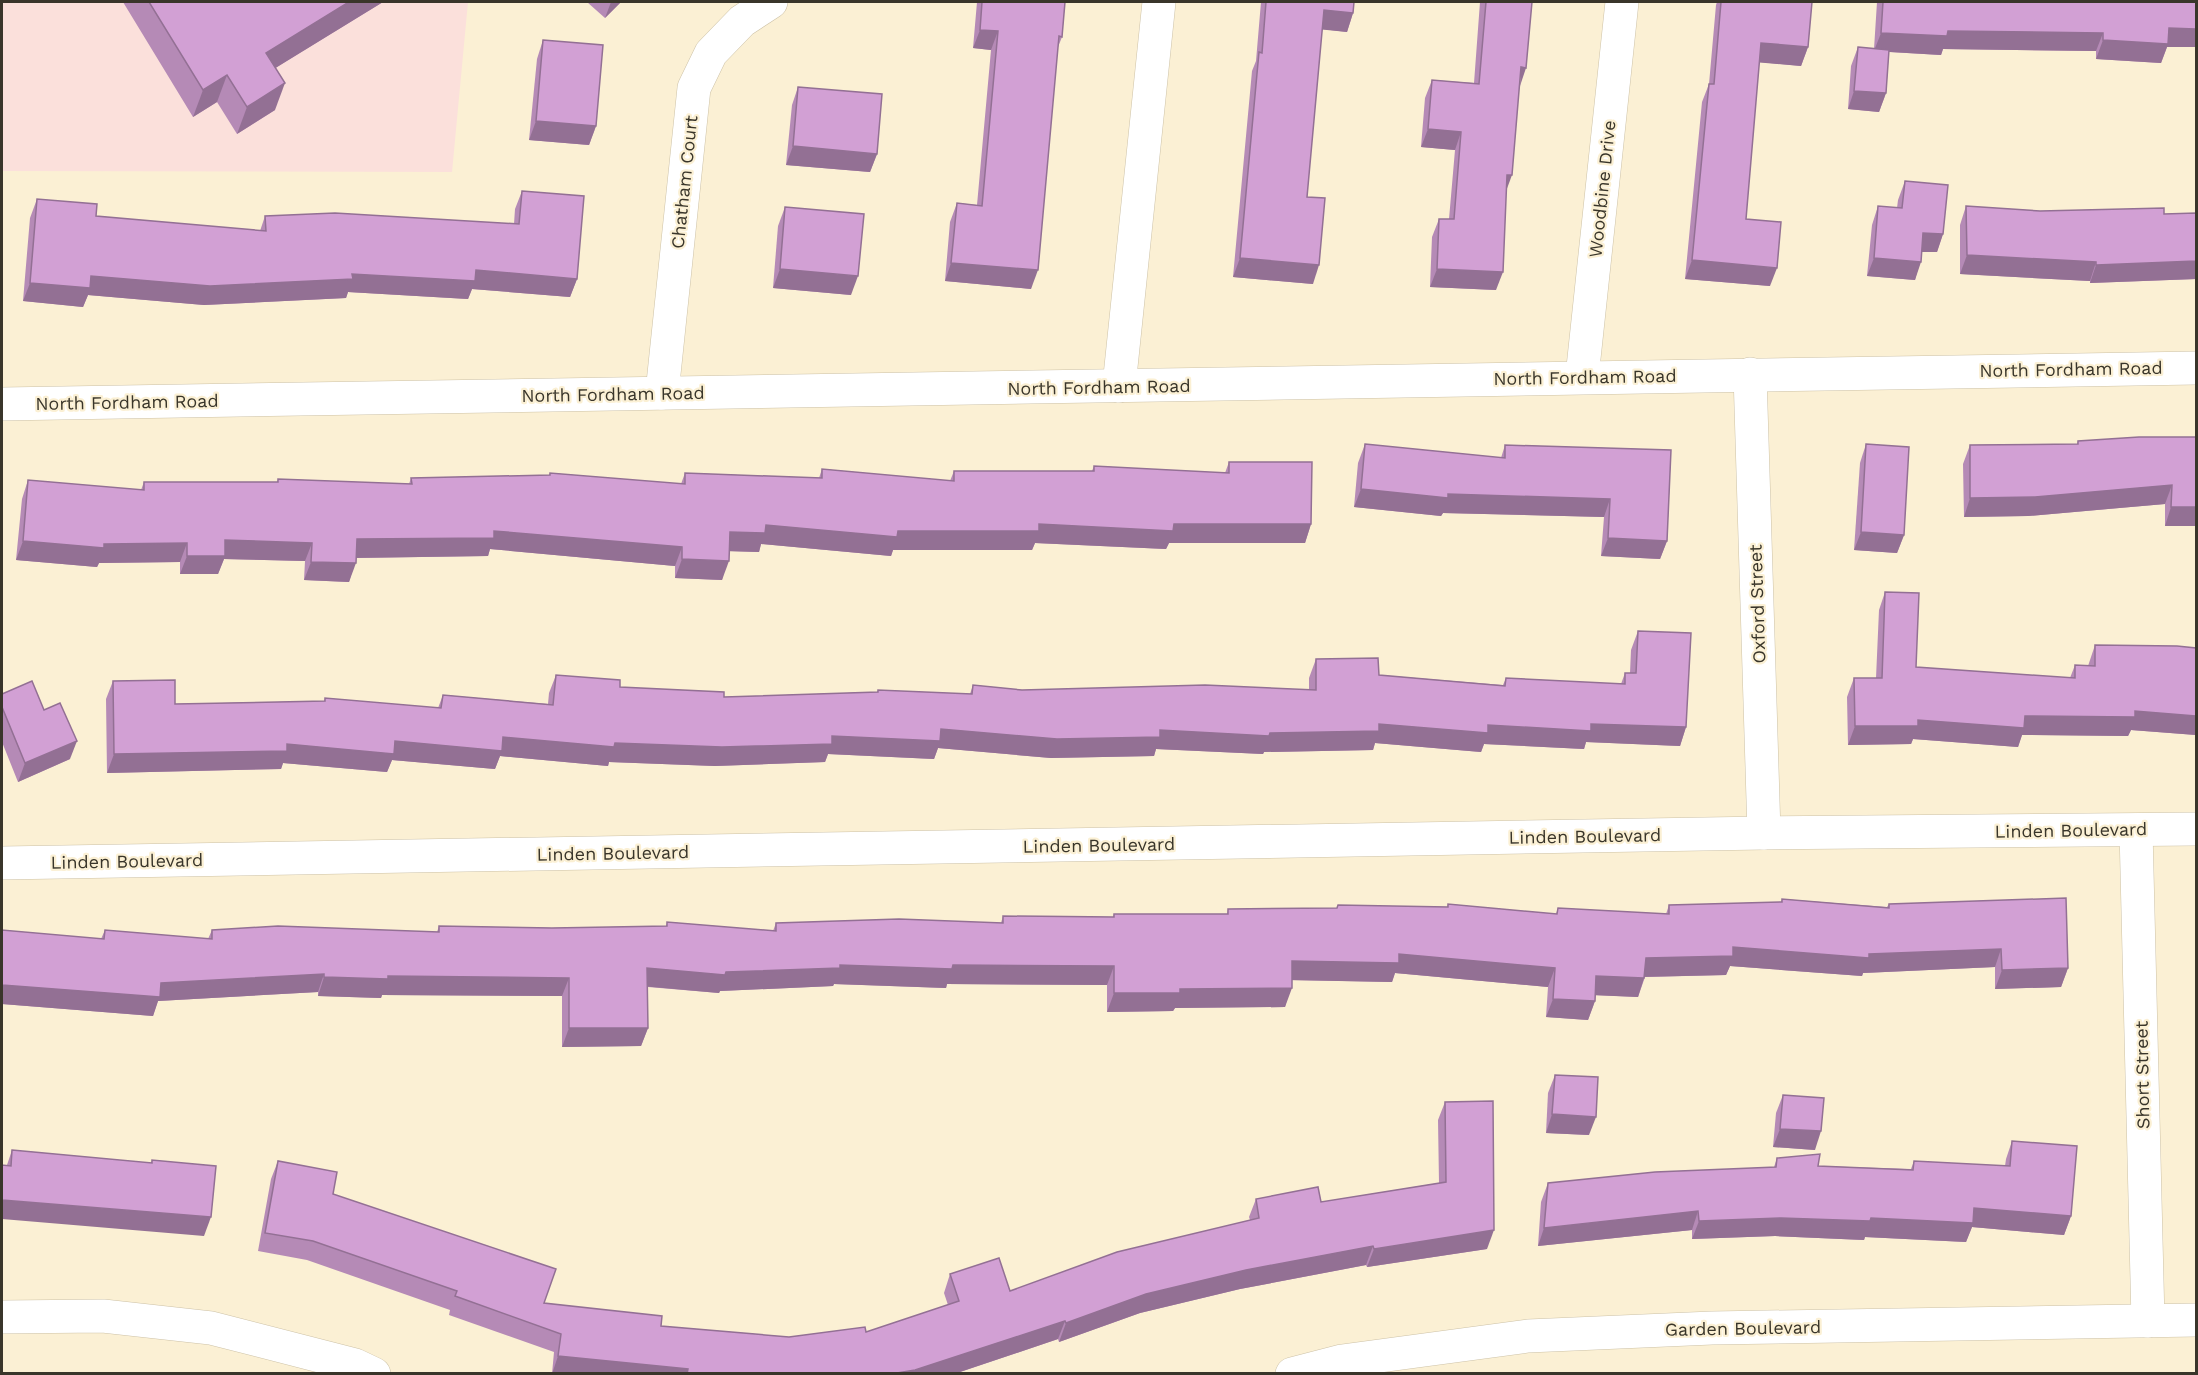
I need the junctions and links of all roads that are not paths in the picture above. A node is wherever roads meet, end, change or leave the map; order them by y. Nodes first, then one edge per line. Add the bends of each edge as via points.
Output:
1 (771, 2) edge
2 (1159, 2) edge
3 (1622, 2) edge
4 (2196, 368) edge
5 (1750, 374) junction
6 (1582, 377) junction
7 (1119, 387) junction
8 (662, 393) junction
9 (2, 404) edge
10 (2196, 829) edge
11 (2136, 830) junction
12 (1764, 833) junction
13 (2, 864) edge
14 (2, 1317) edge
15 (2196, 1320) edge
16 (2148, 1321) junction
17 (374, 1374) edge
18 (1292, 1374) edge

1 - 8 street, Chatham Court via 742,21 711,53 694,88
2 - 7 street
3 - 6 street, Woodbine Drive
4 - 5 street, North Fordham Road
5 - 6 street, North Fordham Road
5 - 12 street, Oxford Street
6 - 7 street, North Fordham Road
7 - 8 street, North Fordham Road
8 - 9 street, North Fordham Road
10 - 11 street, Linden Boulevard
11 - 12 street, Linden Boulevard
11 - 16 street, Short Street
12 - 13 street, Linden Boulevard
14 - 17 street via 103,1316 211,1328 355,1365
15 - 16 street, Garden Boulevard
16 - 18 street, Garden Boulevard via 1712,1328 1528,1336 1342,1361

